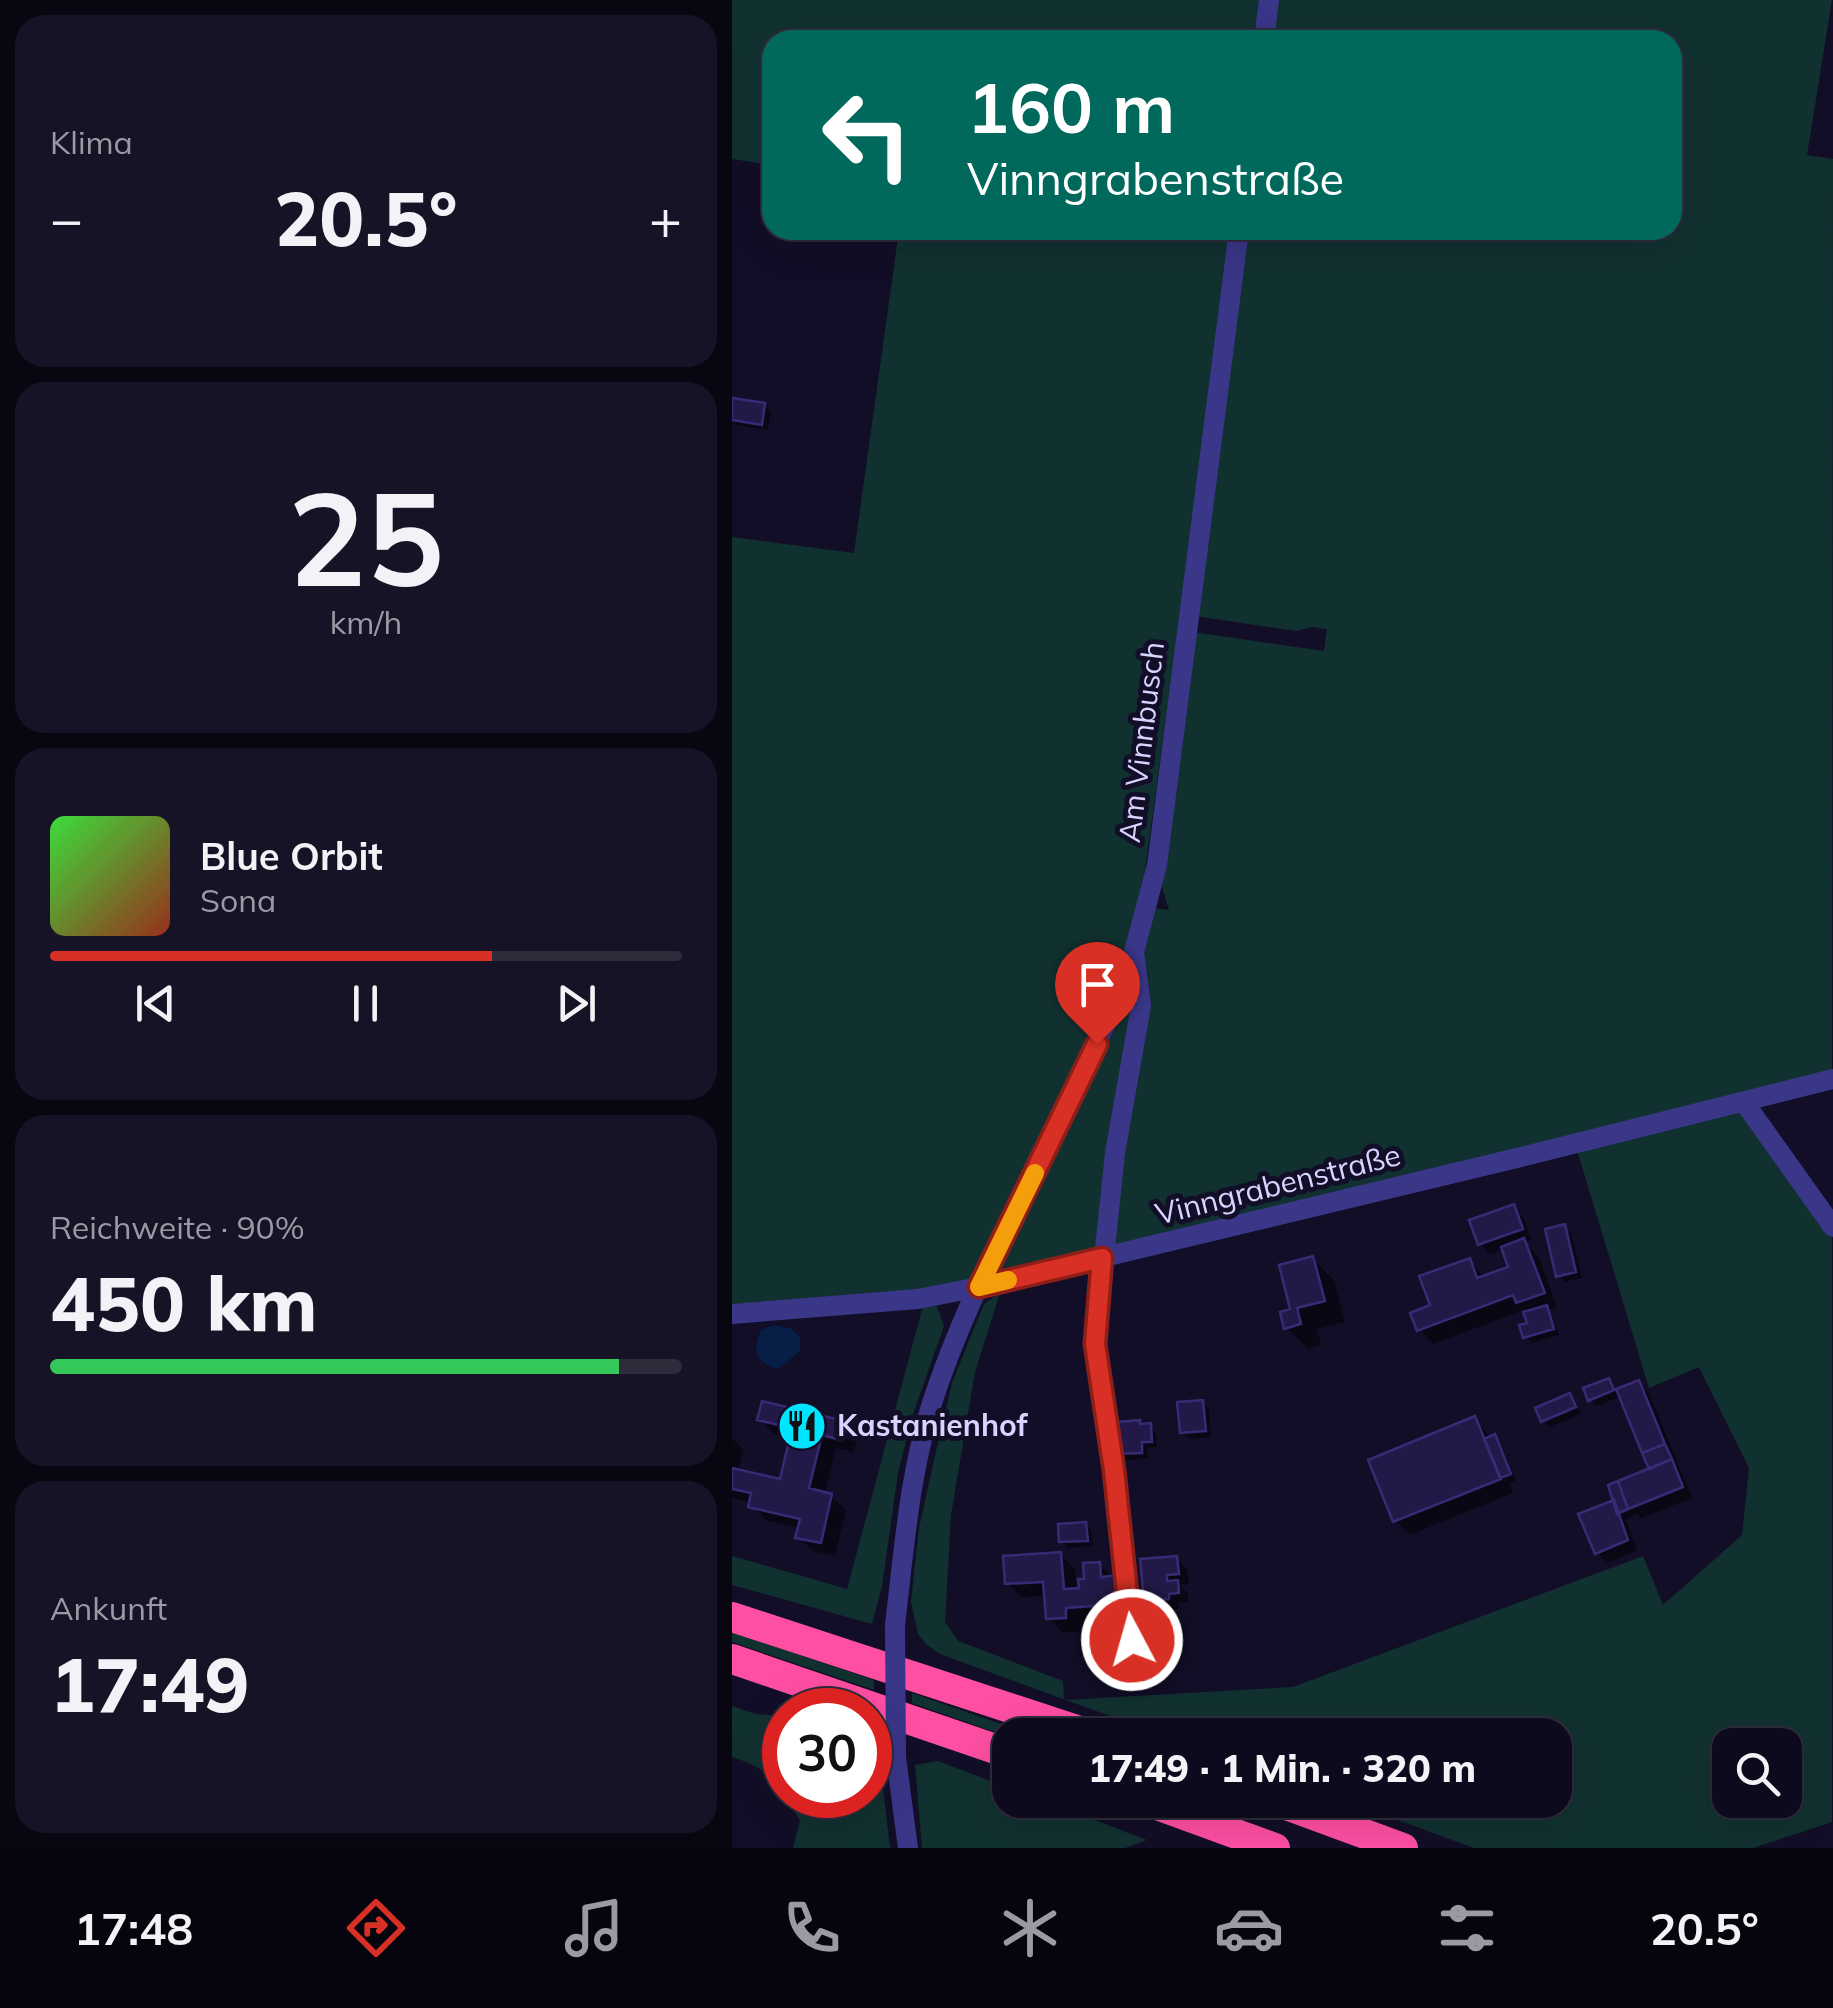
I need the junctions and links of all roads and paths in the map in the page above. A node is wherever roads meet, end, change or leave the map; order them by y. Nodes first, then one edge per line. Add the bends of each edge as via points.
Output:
1 (1269, 0) edge
2 (1265, 30) edge
3 (1238, 240) edge
4 (1134, 952) junction
5 (1832, 1078) edge
6 (1744, 1102) junction
7 (1832, 1227) edge
8 (1102, 1258) junction
9 (979, 1287) junction
10 (732, 1314) edge
11 (732, 1616) edge
12 (732, 1659) edge
13 (1136, 1674) dead end
14 (1041, 1718) edge
15 (992, 1748) edge
16 (1192, 1818) edge
17 (1321, 1818) edge
18 (908, 1848) edge
19 (1275, 1848) edge
20 (1403, 1848) edge

1 - 2 street
3 - 4 street, Am Vinnbusch via 1157,866
4 - 8 street, Am Vinnbusch via 1141,1006
4 - 9 street via 1110,1018
5 - 6 street, Vinngrabenstraße
6 - 7 street
6 - 8 street, Vinngrabenstraße
8 - 9 street, Vinngrabenstraße
8 - 13 street, Am Vinnbusch via 1095,1344
9 - 10 street, Vinngrabenstraße via 918,1299
9 - 18 street, bridge via 934,1397 908,1514 895,1625 896,1758
11 - 14 highway
12 - 15 highway
16 - 19 highway
17 - 20 highway

